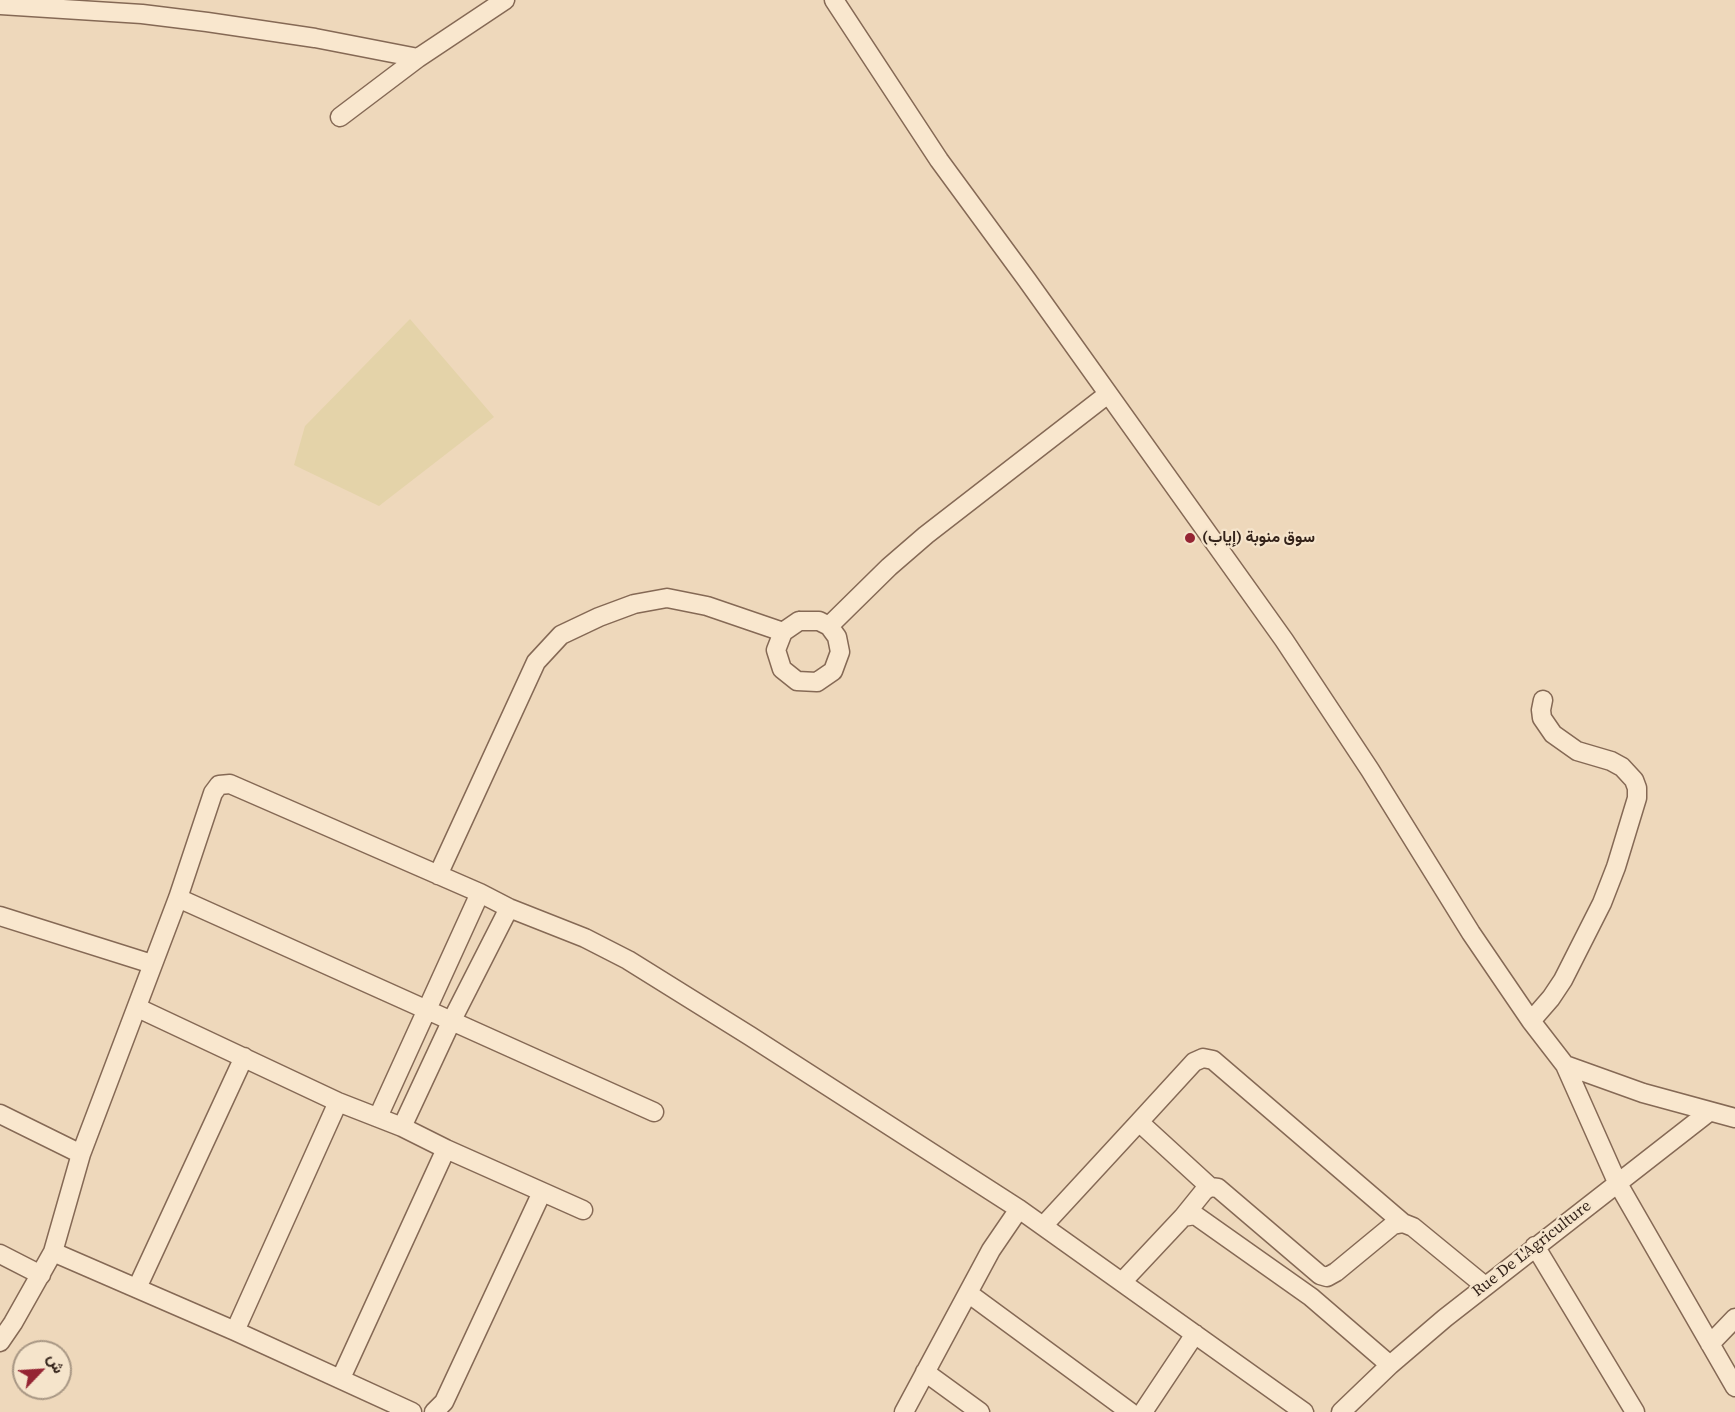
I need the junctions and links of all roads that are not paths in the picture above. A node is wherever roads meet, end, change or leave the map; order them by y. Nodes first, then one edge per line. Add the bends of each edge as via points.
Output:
1 (505, 0) edge
2 (840, 4) edge
3 (0, 5) edge
4 (143, 7) edge
5 (418, 58) junction
6 (340, 117) dead end
7 (1108, 394) junction
8 (829, 626) junction
9 (783, 632) junction
10 (1543, 700) dead end
11 (438, 875) junction
12 (480, 893) junction
13 (178, 898) junction
14 (509, 908) junction
15 (0, 916) edge
16 (152, 964) junction
17 (138, 1008) junction
18 (428, 1010) junction
19 (1531, 1021) junction
20 (451, 1022) junction
21 (244, 1057) junction
22 (1565, 1065) junction
23 (338, 1102) junction
24 (654, 1112) dead end
25 (1709, 1112) junction
26 (0, 1114) edge
27 (378, 1117) junction
28 (1735, 1118) edge
29 (1139, 1122) junction
30 (402, 1127) junction
31 (446, 1149) junction
32 (81, 1154) junction
33 (1617, 1182) junction
34 (1210, 1187) junction
35 (542, 1192) junction
36 (1019, 1209) junction
37 (583, 1210) dead end
38 (1183, 1217) junction
39 (1403, 1223) junction
40 (1043, 1226) junction
41 (1535, 1246) junction
42 (53, 1252) junction
43 (0, 1254) edge
44 (41, 1275) junction
45 (1327, 1277) junction
46 (1122, 1282) junction
47 (1485, 1286) junction
48 (137, 1288) junction
49 (968, 1293) junction
50 (1311, 1297) junction
51 (1735, 1318) edge
52 (235, 1330) junction
53 (1195, 1334) junction
54 (0, 1342) edge
55 (1710, 1344) junction
56 (1390, 1365) junction
57 (925, 1372) junction
58 (341, 1378) junction
59 (1735, 1387) edge
60 (412, 1412) edge
61 (434, 1412) edge
62 (904, 1412) edge
63 (980, 1412) edge
64 (1130, 1412) edge
65 (1143, 1412) edge
66 (1304, 1412) edge
67 (1341, 1412) edge
68 (1635, 1412) edge

1 - 5 street
2 - 7 street via 939,160
3 - 4 street
4 - 5 street
5 - 6 street
7 - 8 street via 926,535
7 - 19 street via 1284,640
8 - 9 street via 819,621 799,621
8 - 9 street via 837,637 840,652 833,671 817,682 797,681 782,669 776,650
9 - 11 street via 707,606 667,598 634,604 561,635 536,662
10 - 19 street via 1542,718 1553,734 1577,751 1622,767 1634,780 1637,798 1602,903 1563,981
11 - 12 street
11 - 13 street via 230,784 219,785 213,793
12 - 14 street
12 - 18 street
13 - 16 street
13 - 18 street
14 - 20 street
14 - 36 street via 628,960
15 - 16 street
16 - 17 street
17 - 21 street
17 - 32 street
18 - 20 street
18 - 27 street
19 - 22 street
20 - 24 street
20 - 30 street
21 - 23 street
21 - 48 street
22 - 25 street
22 - 33 street
23 - 27 street
23 - 52 street
25 - 28 street
25 - 33 street, Rue De L'Agriculture
26 - 32 street
27 - 30 street
29 - 34 street
29 - 39 street via 1194,1062 1203,1058 1213,1060
29 - 40 street
30 - 31 street
31 - 35 street
31 - 58 street
32 - 42 street
33 - 41 street, Rue De L'Agriculture
33 - 55 street
34 - 38 street
34 - 45 street via 1218,1188
35 - 37 street
35 - 61 street via 444,1402
36 - 40 street
36 - 49 street
38 - 46 street
38 - 50 street via 1194,1215 1203,1220
39 - 45 street via 1393,1226
39 - 47 street
40 - 46 street
41 - 47 street, Rue De L'Agriculture
41 - 68 street
42 - 44 street
42 - 48 street
43 - 44 street
44 - 54 street
45 - 50 street
46 - 53 street
47 - 56 street, Rue De L'Agriculture
48 - 52 street
49 - 57 street
49 - 64 street
50 - 56 street
51 - 55 street
52 - 58 street
53 - 65 street
53 - 66 street
55 - 59 street
56 - 67 street, Rue De L'Agriculture
57 - 62 street
57 - 63 street
58 - 60 street

